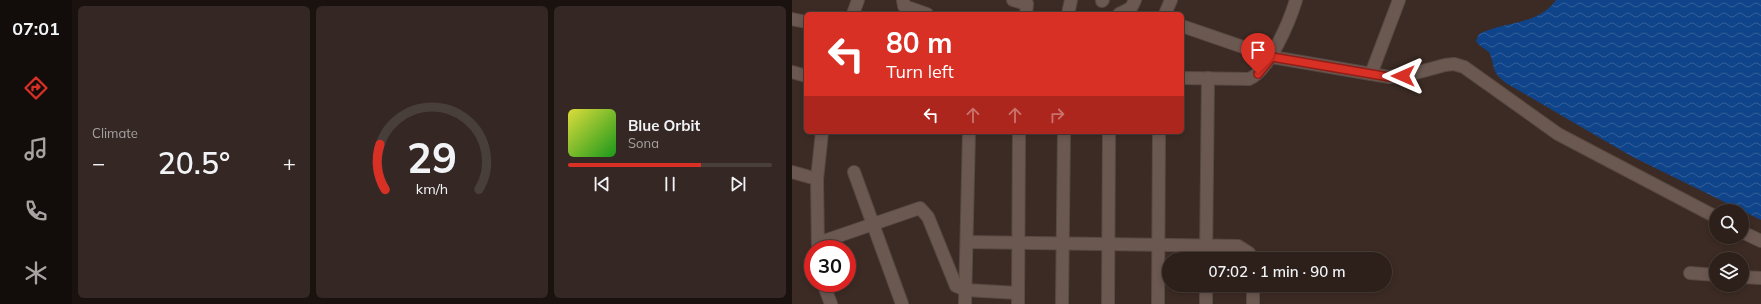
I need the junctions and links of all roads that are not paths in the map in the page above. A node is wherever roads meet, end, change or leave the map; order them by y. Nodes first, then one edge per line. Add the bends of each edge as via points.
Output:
1 (903, 0) edge
2 (1013, 0) edge
3 (1071, 0) edge
4 (1135, 0) edge
5 (1170, 0) edge
6 (1399, 0) edge
7 (856, 1) edge
8 (1293, 1) edge
9 (853, 12) edge
10 (920, 12) edge
11 (1026, 12) edge
12 (1068, 12) edge
13 (1124, 12) edge
14 (1166, 12) edge
15 (792, 19) edge
16 (804, 22) edge
17 (1184, 27) edge
18 (1272, 57) junction
19 (792, 72) edge
20 (1371, 74) junction
21 (804, 75) edge
22 (1184, 78) edge
23 (1208, 78) junction
24 (822, 134) edge
25 (969, 134) edge
26 (1019, 134) edge
27 (1064, 134) edge
28 (1109, 134) edge
29 (1159, 134) edge
30 (792, 172) edge
31 (854, 172) dead end
32 (817, 179) junction
33 (1709, 213) edge
34 (872, 224) junction
35 (1749, 235) edge
36 (818, 240) edge
37 (833, 240) edge
38 (1761, 241) edge
39 (967, 242) junction
40 (1018, 242) junction
41 (1063, 243) junction
42 (1108, 244) junction
43 (1158, 244) junction
44 (1206, 245) junction
45 (1206, 252) edge
46 (1247, 252) edge
47 (1690, 273) dead end
48 (1709, 274) edge
49 (1749, 277) edge
50 (1761, 278) edge
51 (966, 290) junction
52 (826, 292) edge
53 (1206, 292) edge
54 (1253, 292) edge
55 (1018, 299) edge
56 (831, 304) edge
57 (902, 304) edge
58 (965, 304) edge
59 (1062, 304) edge
60 (1108, 304) edge
61 (1158, 304) edge
62 (1206, 304) edge
63 (1253, 304) edge

1 - 10 street via 904,6
2 - 11 street via 1026,3
3 - 12 street
4 - 13 street via 1131,8
5 - 14 street
6 - 20 street
7 - 9 street
8 - 18 street
15 - 16 street
17 - 18 street
18 - 20 street
18 - 23 street via 1258,74 1249,79
19 - 21 street
20 - 33 street via 1403,76 1445,65 1464,67 1558,134
22 - 23 street
23 - 44 street
24 - 32 street
25 - 39 street
26 - 40 street
27 - 41 street
28 - 42 street
29 - 43 street
30 - 32 street
31 - 34 street
32 - 36 street
34 - 37 street
34 - 51 street via 920,208 928,217 956,286
34 - 57 street
35 - 38 street
39 - 40 street
39 - 51 street
40 - 41 street
40 - 55 street
41 - 42 street
41 - 59 street
42 - 43 street
42 - 60 street
43 - 44 street
43 - 61 street
44 - 45 street
44 - 46 street via 1238,246
47 - 48 street
49 - 50 street
51 - 55 street
51 - 58 street
52 - 56 street
53 - 62 street
54 - 63 street

